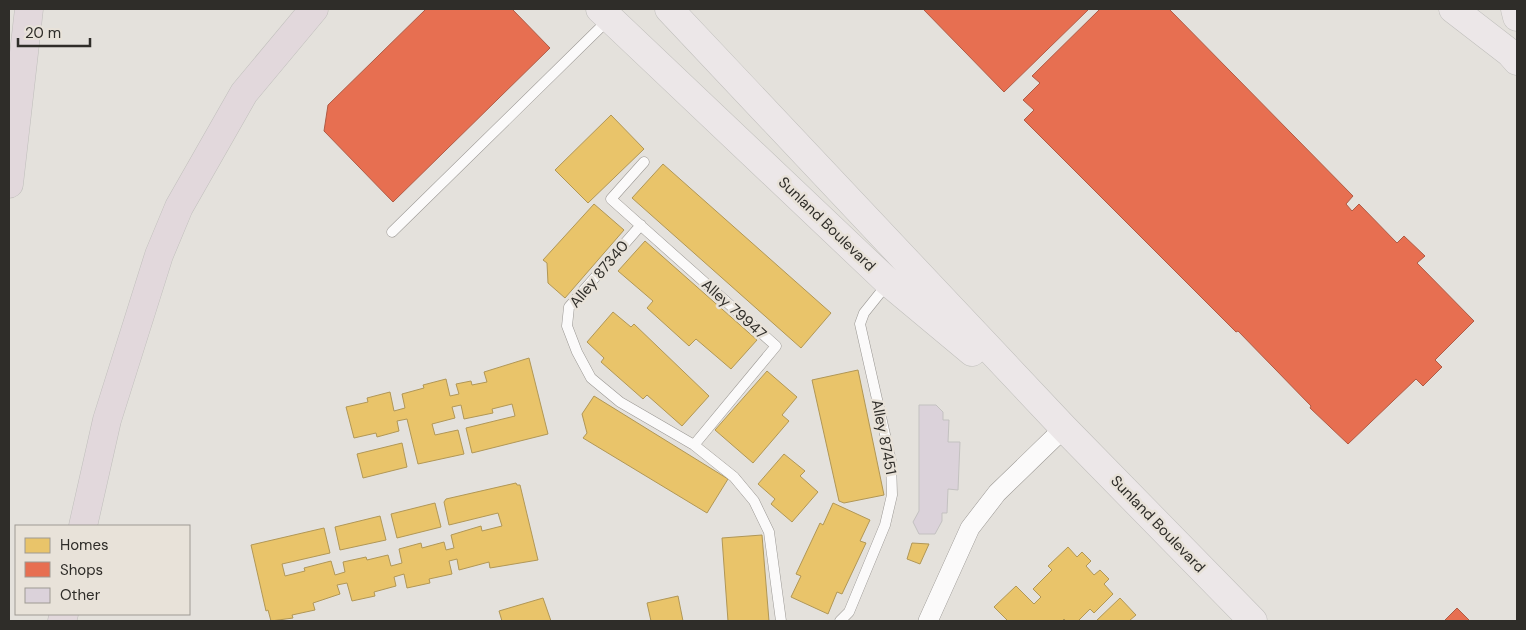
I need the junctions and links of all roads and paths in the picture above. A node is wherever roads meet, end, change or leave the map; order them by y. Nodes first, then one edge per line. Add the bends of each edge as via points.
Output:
1 (30, 9) edge
2 (314, 9) edge
3 (669, 9) edge
4 (1453, 9) edge
5 (605, 14) edge
6 (1517, 61) edge
7 (644, 162) dead end
8 (9, 184) edge
9 (641, 225) junction
10 (392, 232) dead end
11 (888, 282) junction
12 (1064, 428) junction
13 (694, 445) junction
14 (83, 525) edge
15 (781, 621) edge
16 (840, 621) edge
17 (928, 621) edge
18 (1253, 621) edge

1 - 8 highway
2 - 14 highway via 244,93 180,207 159,255 107,420
3 - 12 main road, Sunland Boulevard
4 - 6 main road
5 - 10 lane
5 - 11 main road, Sunland Boulevard
7 - 9 lane via 611,199
9 - 13 lane, Alley 87340 via 569,308 567,326 591,378 620,402
9 - 13 lane, Alley 79947 via 776,346
11 - 12 main road, Sunland Boulevard
11 - 16 lane, Alley 87451 via 864,313 860,324 891,461 892,495 886,525 849,612
12 - 17 street via 996,493 974,522
12 - 18 main road, Sunland Boulevard
13 - 15 lane, Alley 87340 via 734,477 754,501 769,532

